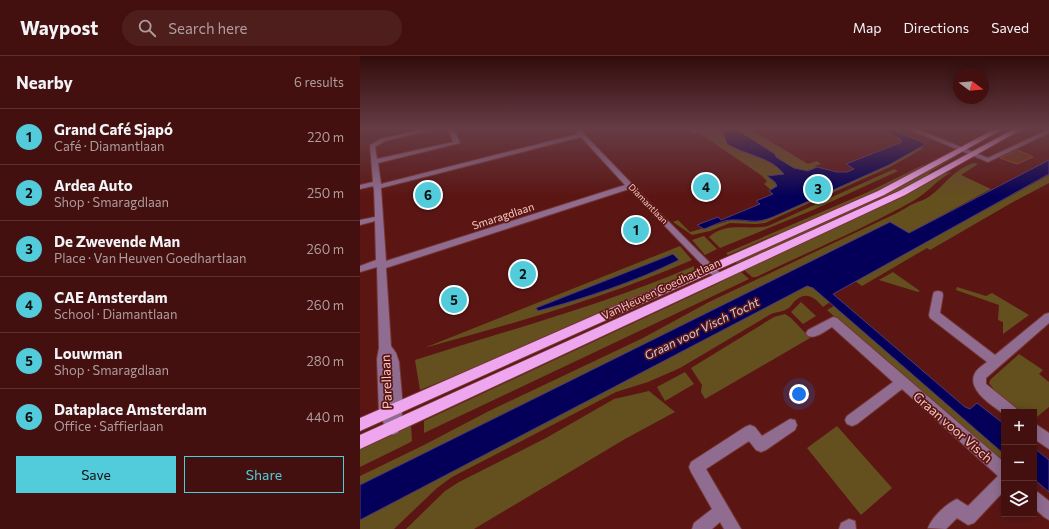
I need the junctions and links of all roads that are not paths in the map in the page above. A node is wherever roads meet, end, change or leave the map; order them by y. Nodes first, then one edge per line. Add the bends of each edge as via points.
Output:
1 (373, 151) edge
2 (422, 151) edge
3 (516, 151) edge
4 (598, 151) edge
5 (957, 151) edge
6 (965, 151) edge
7 (977, 151) edge
8 (1007, 151) edge
9 (971, 154) junction
10 (374, 162) junction
11 (376, 185) junction
12 (631, 186) junction
13 (360, 187) edge
14 (379, 218) junction
15 (360, 223) edge
16 (381, 264) junction
17 (360, 269) edge
18 (716, 273) junction
19 (938, 295) dead end
20 (1049, 317) edge
21 (812, 333) dead end
22 (995, 362) junction
23 (902, 382) junction
24 (1007, 409) edge
25 (392, 411) junction
26 (852, 420) dead end
27 (360, 425) edge
28 (790, 425) dead end
29 (393, 428) junction
30 (1037, 432) edge
31 (360, 442) edge
32 (1049, 442) edge
33 (1001, 469) edge
34 (1003, 481) edge
35 (1037, 501) edge
36 (722, 511) junction
37 (1049, 512) edge
38 (936, 528) dead end
39 (700, 529) edge
40 (733, 529) edge

1 - 10 street, Parellaan
2 - 10 street
3 - 11 street
4 - 12 street, Diamantlaan
5 - 18 main road, Van Heuven Goedhartlaan via 881,193
6 - 9 street
7 - 9 main road, Van Heuven Goedhartlaan
8 - 9 street via 988,160
9 - 18 main road, Van Heuven Goedhartlaan via 902,193
10 - 11 street, Parellaan
11 - 13 street
11 - 14 street, Parellaan
12 - 16 street, Smaragdlaan
12 - 18 street, Diamantlaan
14 - 15 street
14 - 16 street, Parellaan
16 - 17 street
16 - 25 street, Parellaan via 385,348 383,359
18 - 25 main road, Van Heuven Goedhartlaan
18 - 29 main road, Van Heuven Goedhartlaan
19 - 22 street via 934,315
20 - 22 street
21 - 23 street, Graan voor Visch via 833,320
22 - 24 street via 980,375 979,382 982,388
23 - 26 street
23 - 33 street, Graan voor Visch
25 - 27 main road, Van Heuven Goedhartlaan
25 - 29 street, Parellaan
28 - 36 street via 761,445 750,432 696,467
29 - 31 main road, Van Heuven Goedhartlaan
30 - 32 street
34 - 38 street via 968,517 957,507
35 - 37 street
36 - 39 street
36 - 40 street

